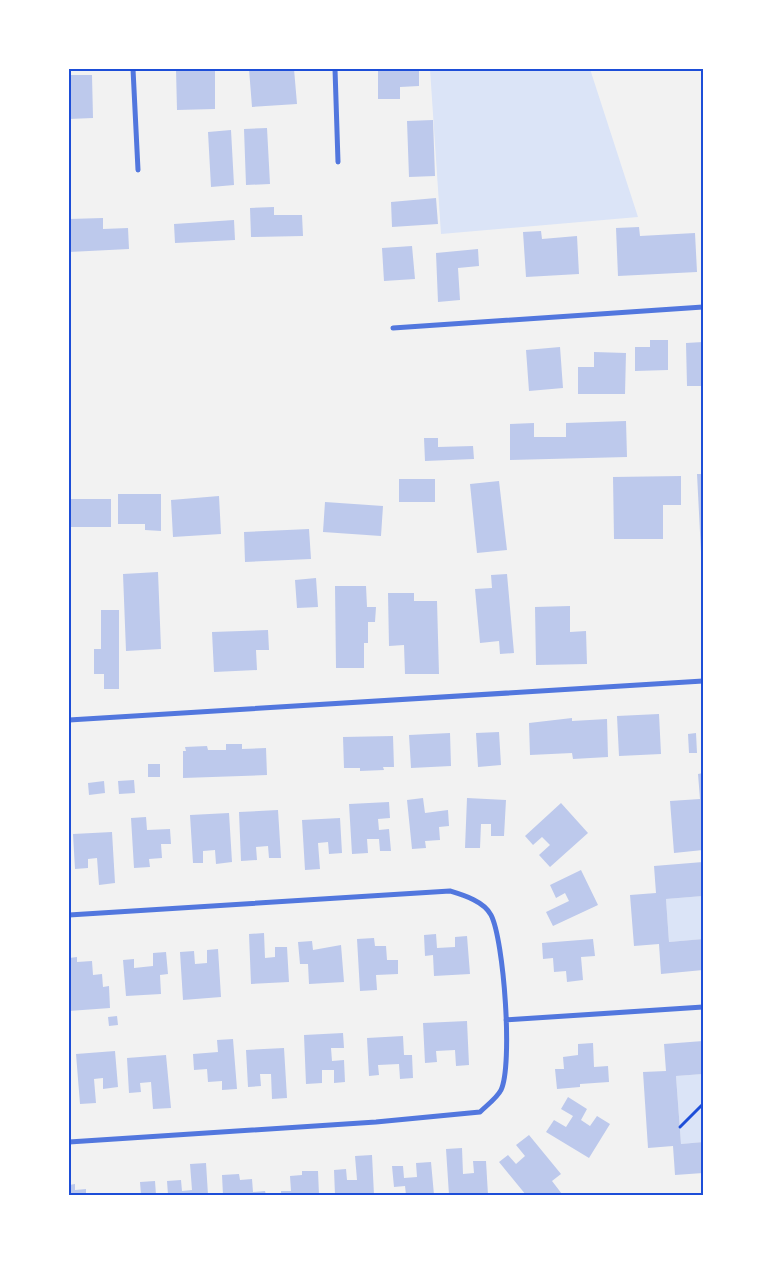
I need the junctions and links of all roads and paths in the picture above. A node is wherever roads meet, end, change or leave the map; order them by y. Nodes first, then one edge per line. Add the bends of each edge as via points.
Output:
1 (134, 69) edge
2 (335, 69) edge
3 (338, 162) dead end
4 (138, 170) dead end
5 (703, 307) edge
6 (393, 328) dead end
7 (703, 681) edge
8 (69, 720) edge
9 (69, 915) edge
10 (703, 1008) edge
11 (506, 1020) junction
12 (703, 1104) edge
13 (680, 1127) dead end
14 (69, 1142) edge

1 - 4 street
2 - 3 street
5 - 6 street
7 - 8 street
9 - 11 street via 450,891 469,897 491,914 500,945
10 - 11 street
11 - 14 street via 501,1090 480,1112
12 - 13 path

